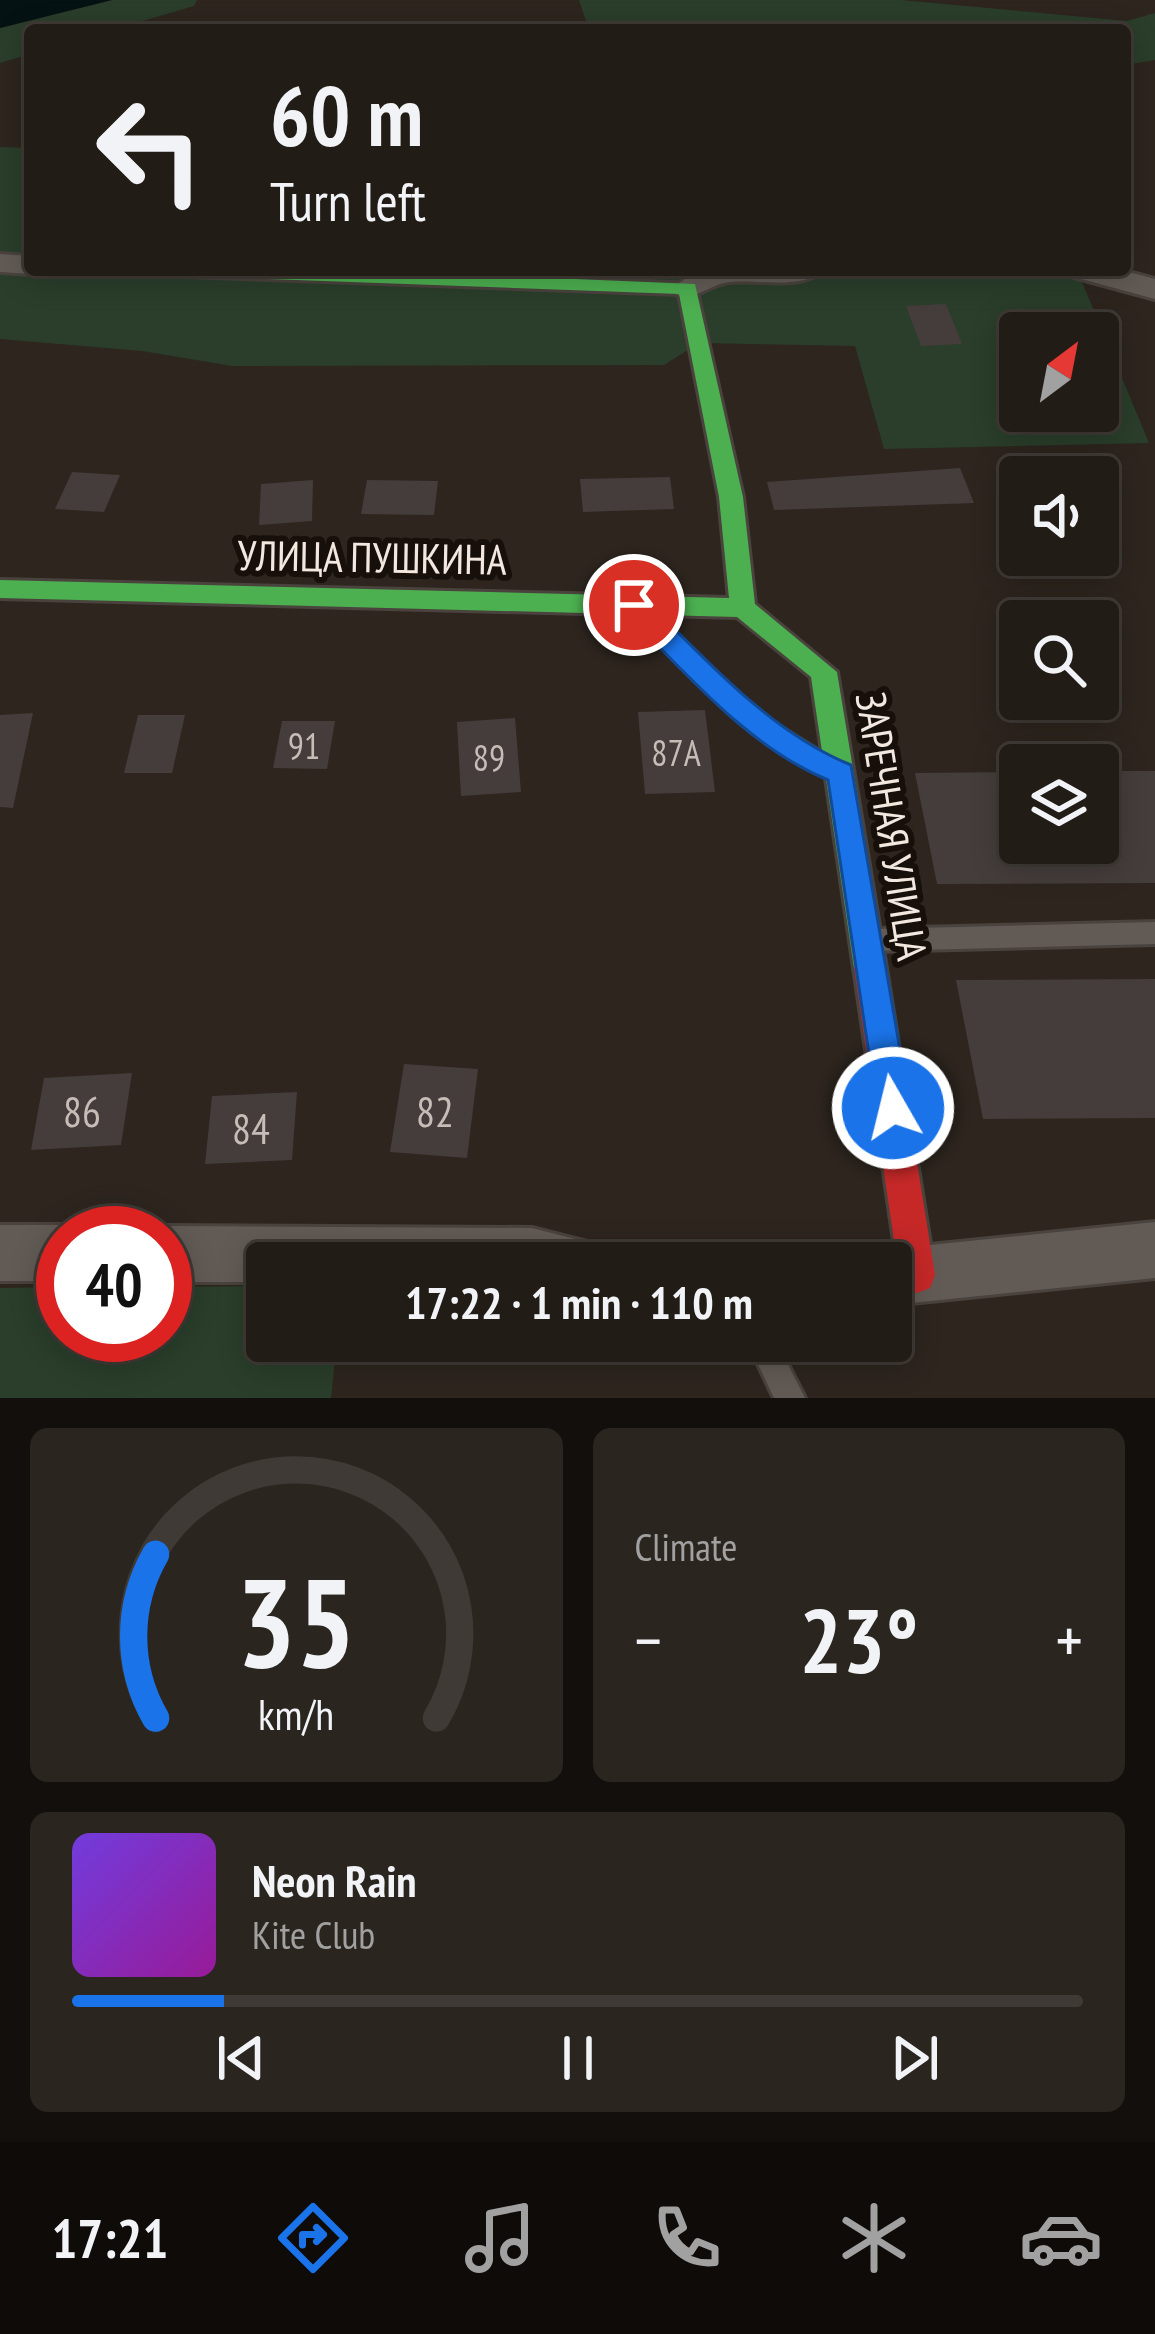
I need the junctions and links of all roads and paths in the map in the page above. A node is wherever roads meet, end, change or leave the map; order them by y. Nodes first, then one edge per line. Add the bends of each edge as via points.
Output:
1 (353, 276) edge
2 (710, 276) edge
3 (1107, 276) edge
4 (688, 288) junction
5 (1155, 289) edge
6 (0, 589) edge
7 (634, 605) junction
8 (742, 608) junction
9 (841, 773) junction
10 (1155, 933) edge
11 (869, 940) junction
12 (900, 1242) edge
13 (1155, 1250) edge
14 (0, 1252) edge
15 (36, 1253) edge
16 (192, 1254) edge
17 (246, 1254) edge
18 (912, 1275) edge
19 (772, 1362) edge
20 (790, 1398) edge

1 - 4 street
2 - 4 street
3 - 5 street
4 - 8 street via 731,497
6 - 7 street, УЛИЦА ПУШКИНА
7 - 8 street, УЛИЦА ПУШКИНА
7 - 9 lane via 710,682 808,759
8 - 9 street, ЗАРЕЧНАЯ УЛИЦА via 824,672
9 - 11 street, ЗАРЕЧНАЯ УЛИЦА
10 - 11 lane
11 - 12 street, ЗАРЕЧНАЯ УЛИЦА
13 - 18 street
14 - 15 street
16 - 17 street
19 - 20 lane

